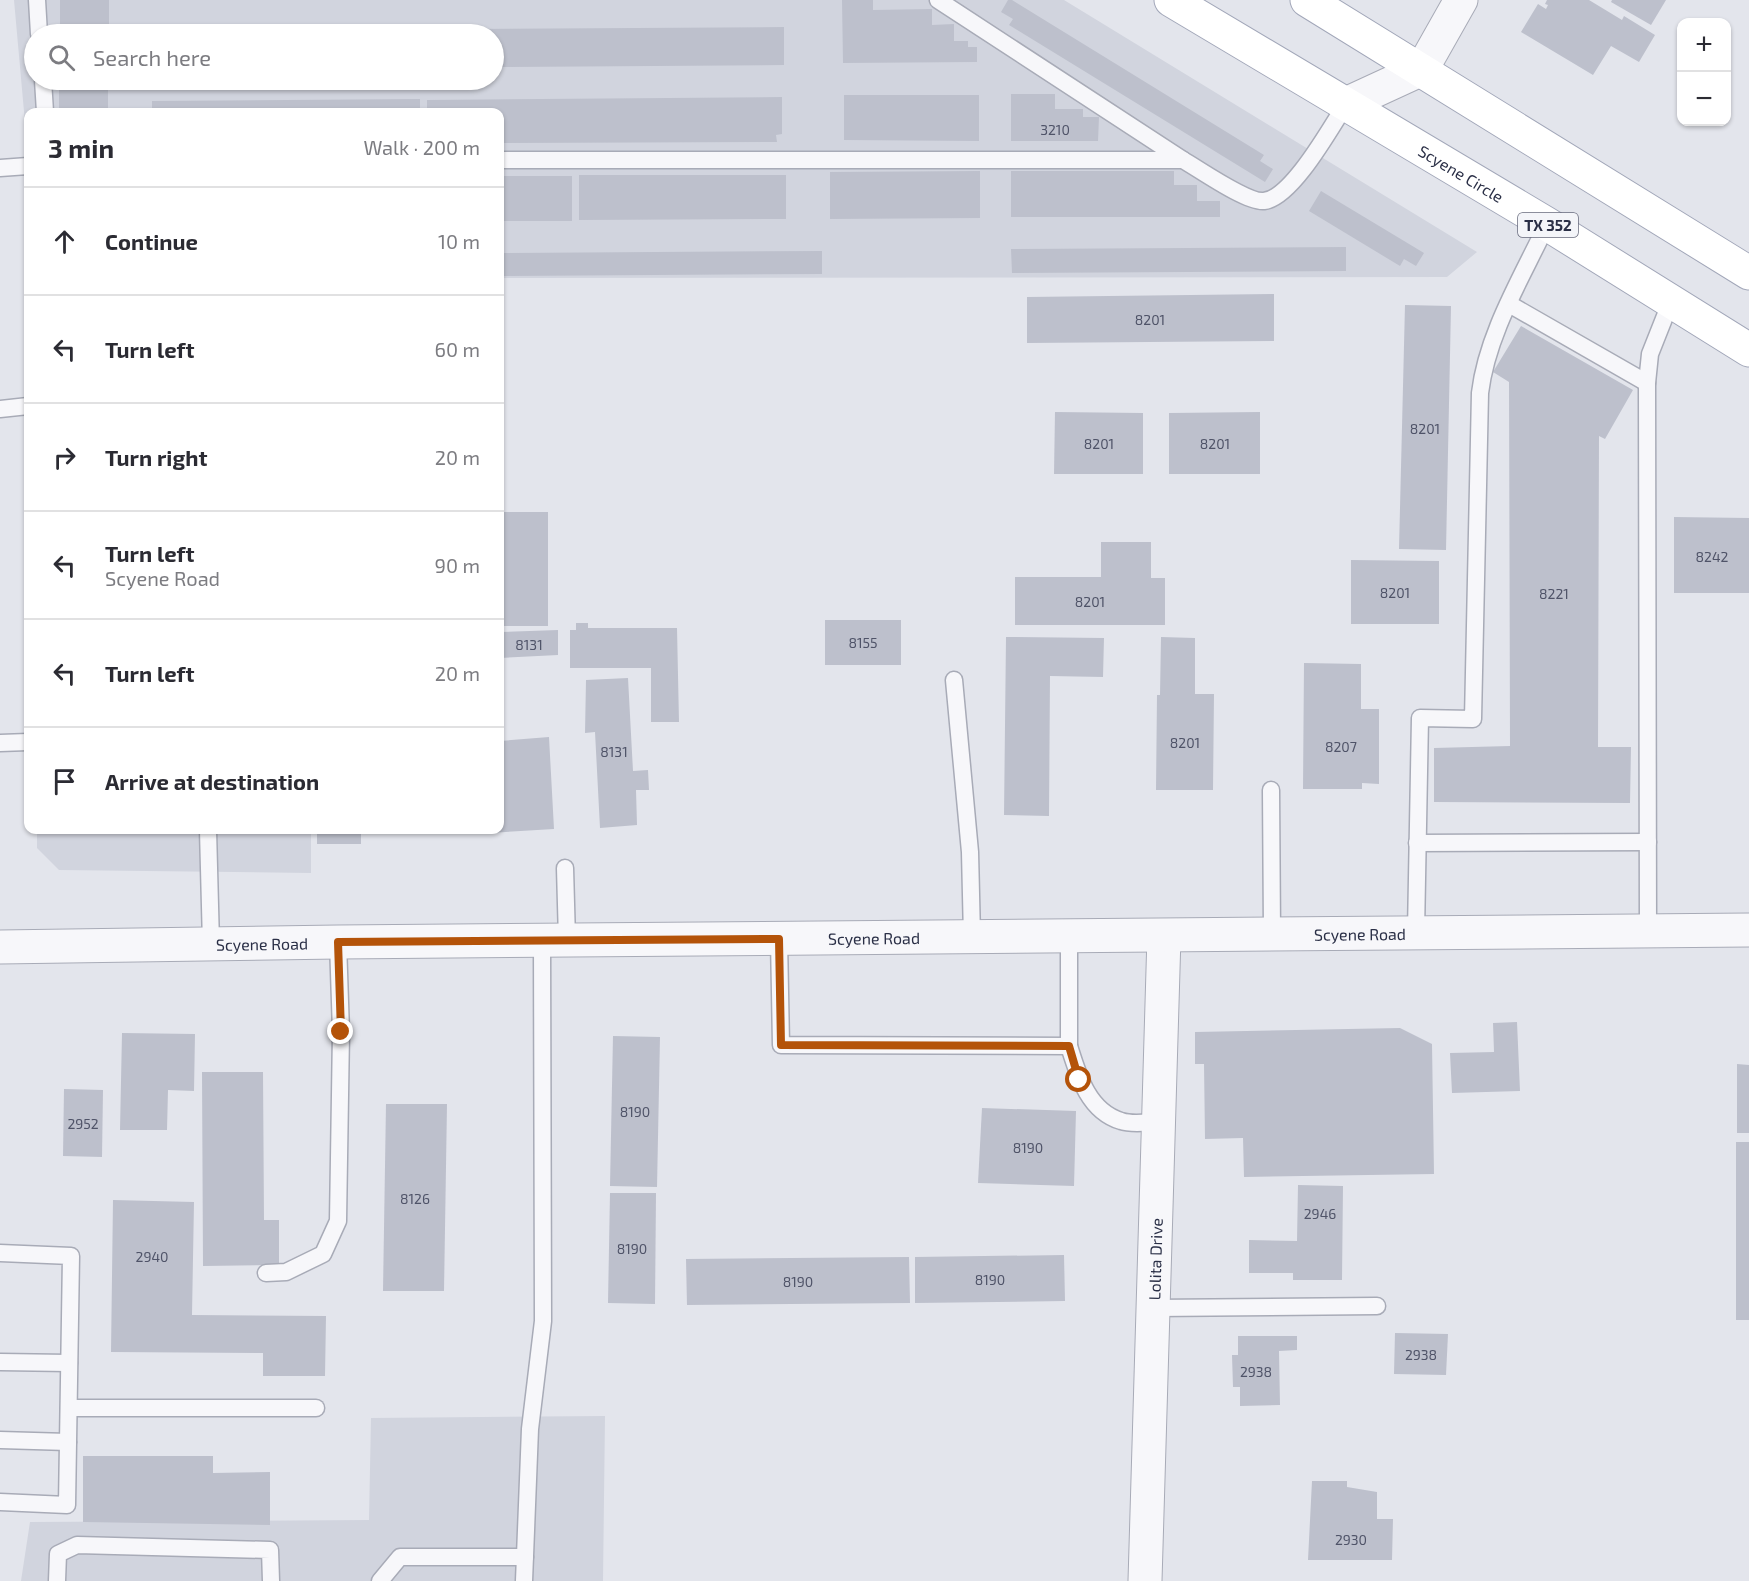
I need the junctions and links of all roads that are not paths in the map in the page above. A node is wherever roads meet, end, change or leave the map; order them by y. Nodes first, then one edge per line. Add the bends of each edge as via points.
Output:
1 (37, 0) edge
2 (938, 0) edge
3 (1171, 0) edge
4 (1307, 0) edge
5 (1461, 0) edge
6 (38, 24) edge
7 (1422, 69) junction
8 (44, 90) edge
9 (1346, 104) junction
10 (45, 108) edge
11 (1183, 159) junction
12 (504, 160) edge
13 (24, 166) edge
14 (0, 168) edge
15 (1546, 224) junction
16 (1749, 273) edge
17 (1671, 301) junction
18 (1509, 304) junction
19 (1749, 350) edge
20 (1647, 383) junction
21 (24, 406) edge
22 (0, 409) edge
23 (954, 680) dead end
24 (24, 742) edge
25 (0, 743) edge
26 (1271, 790) dead end
27 (208, 834) edge
28 (1648, 842) junction
29 (1418, 843) junction
30 (565, 868) dead end
31 (1749, 930) edge
32 (1648, 931) junction
33 (1416, 932) junction
34 (1272, 933) junction
35 (1069, 936) junction
36 (1164, 936) junction
37 (972, 937) junction
38 (779, 939) junction
39 (555, 941) junction
40 (338, 942) junction
41 (211, 944) junction
42 (0, 947) edge
43 (1069, 1046) junction
44 (1159, 1122) junction
45 (0, 1253) edge
46 (266, 1273) dead end
47 (1377, 1306) dead end
48 (1153, 1308) junction
49 (0, 1362) edge
50 (69, 1364) junction
51 (69, 1408) junction
52 (316, 1408) dead end
53 (0, 1440) edge
54 (68, 1442) junction
55 (0, 1502) edge
56 (525, 1557) junction
57 (57, 1581) edge
58 (271, 1581) edge
59 (380, 1581) edge
60 (524, 1581) edge
61 (1145, 1581) edge

1 - 6 lane
2 - 11 lane
3 - 9 main road, Scyene Circle / TX 352
4 - 7 main road
5 - 7 street
7 - 9 street
7 - 16 main road
8 - 10 lane
9 - 11 lane via 1301,174 1277,196 1264,202 1246,197
9 - 15 main road, Scyene Circle / TX 352
11 - 12 lane
13 - 14 lane
15 - 17 main road, Scyene Circle / TX 352
15 - 18 lane
17 - 19 main road, Scyene Circle / TX 352
17 - 20 lane via 1650,354
18 - 20 lane
18 - 29 lane via 1483,367 1480,393 1473,718 1420,718
20 - 28 lane
21 - 22 lane
23 - 37 lane via 970,852
24 - 25 lane
26 - 34 lane
27 - 41 lane
28 - 29 lane
28 - 32 lane
29 - 33 lane
30 - 39 lane
31 - 32 street, Scyene Road
32 - 33 street, Scyene Road
33 - 34 street, Scyene Road
34 - 36 street, Scyene Road
35 - 36 street, Scyene Road
35 - 37 street, Scyene Road
35 - 43 lane
36 - 44 street, Lolita Drive
37 - 38 street, Scyene Road
38 - 39 street, Scyene Road
38 - 43 lane via 781,1045
39 - 40 street, Scyene Road
39 - 56 lane via 543,1321 530,1429
40 - 41 street, Scyene Road
40 - 46 lane via 341,1032 338,1221 323,1254 286,1272
41 - 42 street, Scyene Road
43 - 44 lane via 1079,1080 1102,1112 1122,1122
44 - 48 street, Lolita Drive
45 - 50 lane via 71,1256
47 - 48 lane
48 - 61 street, Lolita Drive
49 - 50 lane
50 - 51 lane
51 - 52 lane
51 - 54 lane
53 - 54 lane
54 - 55 lane via 67,1505
56 - 59 lane via 400,1557
56 - 60 lane
57 - 58 lane via 58,1554 76,1545 270,1550

